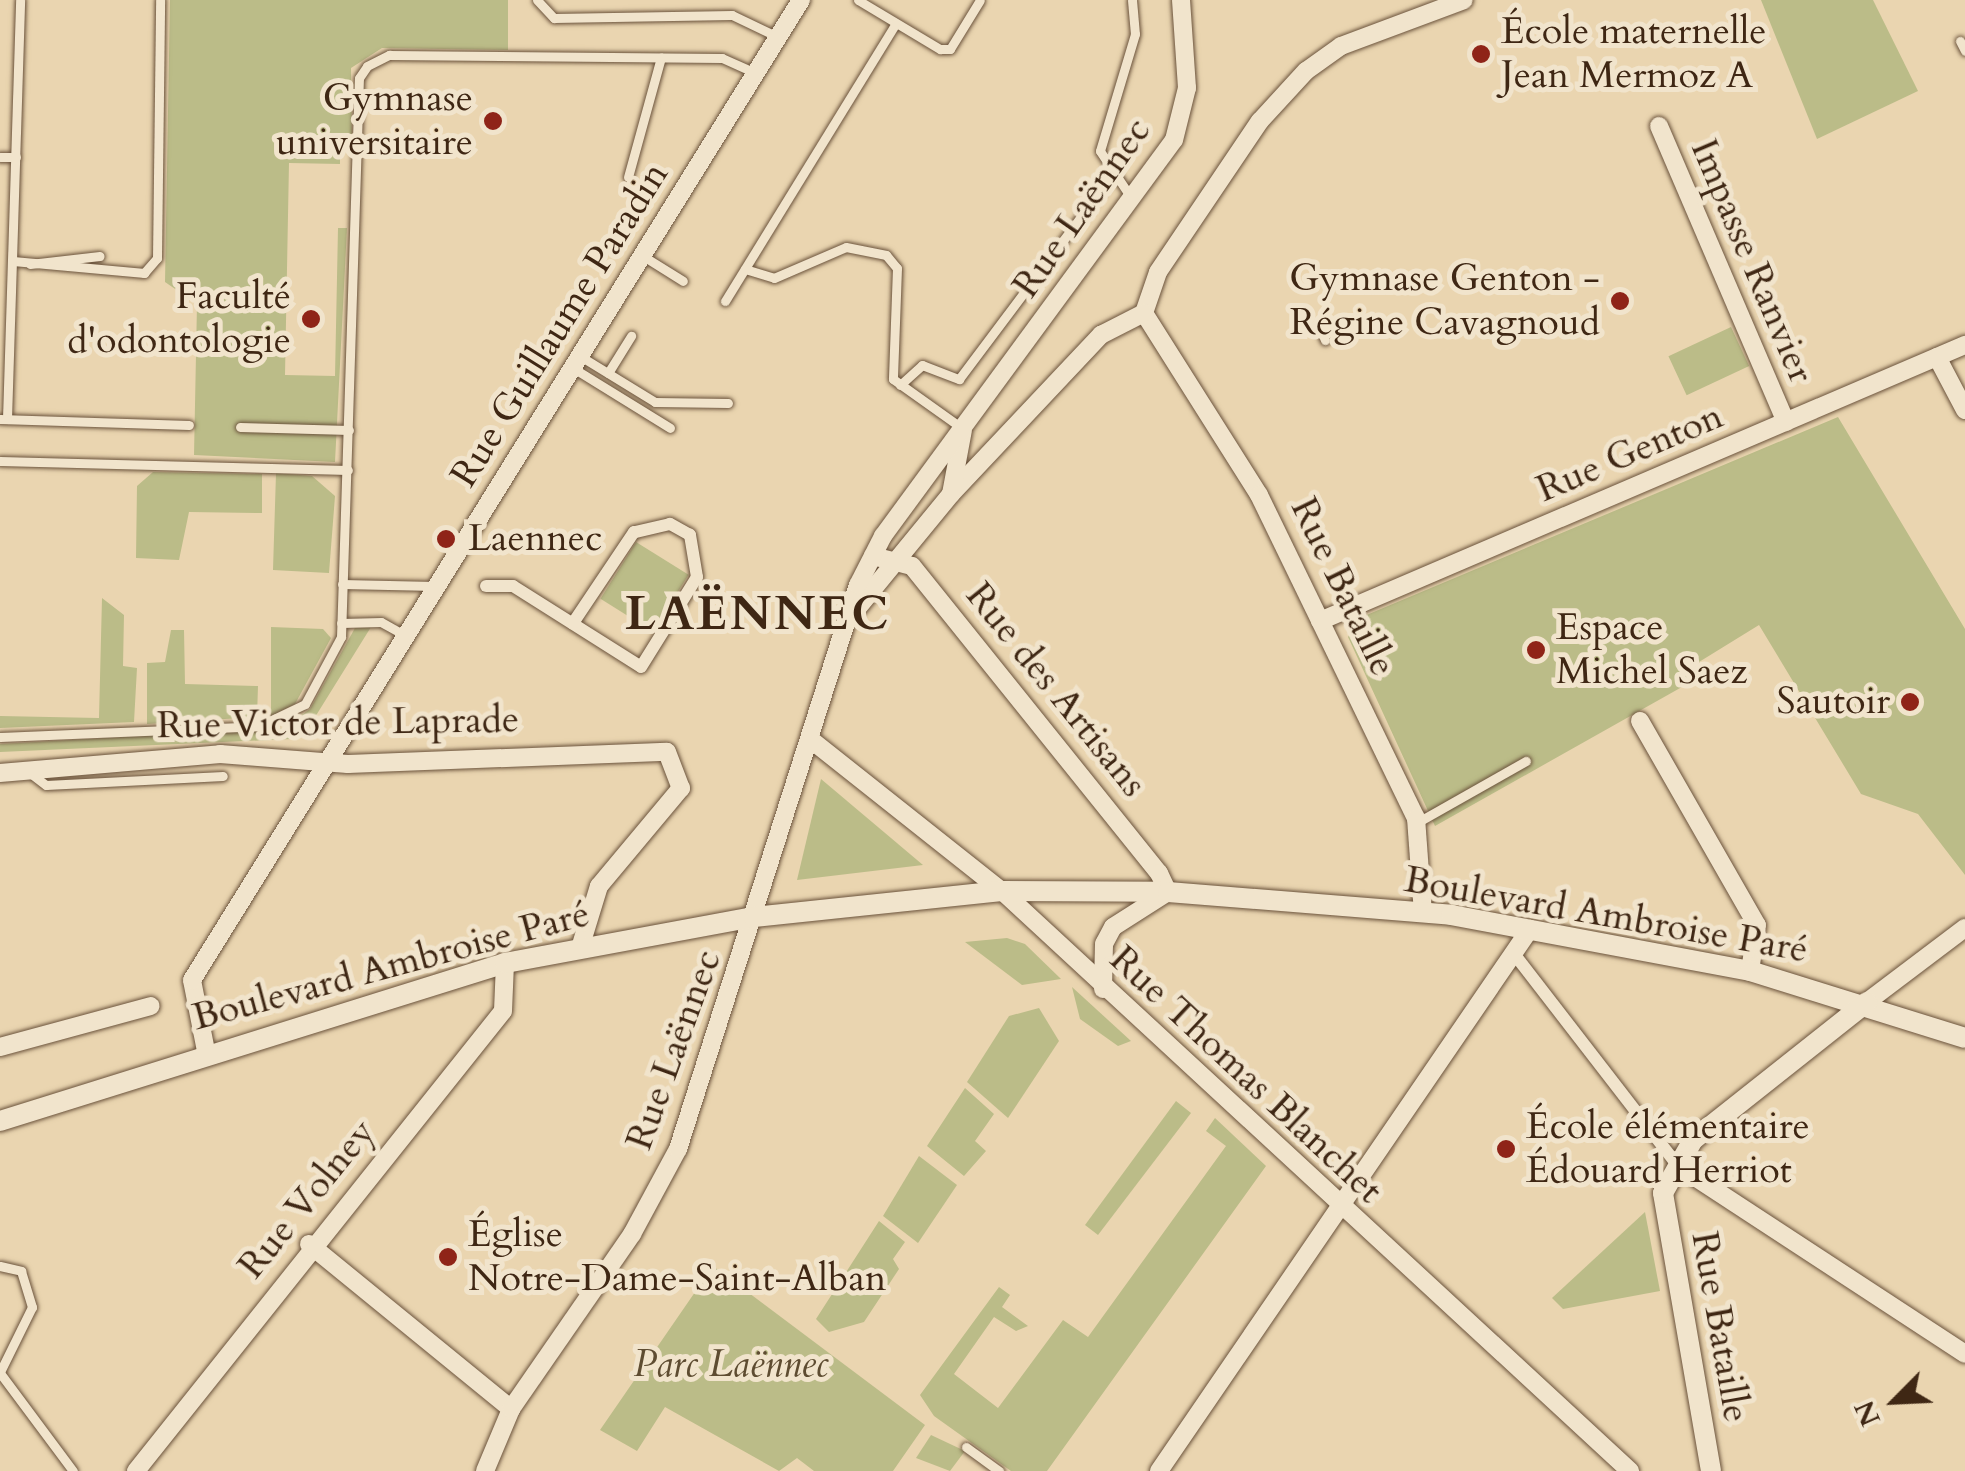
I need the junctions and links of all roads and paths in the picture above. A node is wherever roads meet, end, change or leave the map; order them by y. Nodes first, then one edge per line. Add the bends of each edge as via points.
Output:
1 (20, 0) edge
2 (160, 0) edge
3 (537, 0) edge
4 (801, 0) edge
5 (858, 0) edge
6 (980, 0) edge
7 (1132, 0) edge
8 (1181, 0) edge
9 (1464, 0) edge
10 (876, 5) edge
11 (896, 23) junction
12 (778, 38) junction
13 (661, 57) junction
14 (756, 73) junction
15 (1659, 126) dead end
16 (0, 157) edge
17 (16, 158) junction
18 (628, 177) dead end
19 (1110, 178) junction
20 (1134, 201) junction
21 (100, 256) dead end
22 (643, 256) junction
23 (13, 261) junction
24 (27, 264) junction
25 (745, 269) junction
26 (683, 281) dead end
27 (726, 300) dead end
28 (1144, 313) junction
29 (631, 336) dead end
30 (1965, 345) edge
31 (1936, 357) junction
32 (577, 362) junction
33 (608, 373) junction
34 (900, 385) junction
35 (728, 403) dead end
36 (1965, 410) edge
37 (3, 419) edge
38 (1786, 422) junction
39 (189, 425) dead end
40 (240, 427) dead end
41 (670, 428) dead end
42 (349, 430) junction
43 (964, 430) junction
44 (951, 450) junction
45 (0, 461) edge
46 (348, 470) junction
47 (974, 472) junction
48 (952, 494) junction
49 (873, 556) junction
50 (897, 556) junction
51 (342, 584) junction
52 (435, 586) junction
53 (486, 586) dead end
54 (851, 616) junction
55 (1320, 621) junction
56 (341, 623) junction
57 (573, 623) junction
58 (404, 635) junction
59 (1640, 721) dead end
60 (0, 737) edge
61 (810, 739) junction
62 (1526, 761) dead end
63 (324, 763) junction
64 (23, 769) junction
65 (0, 773) edge
66 (223, 776) dead end
67 (1418, 822) junction
68 (1002, 891) junction
69 (1168, 892) junction
70 (1423, 912) junction
71 (754, 917) junction
72 (1965, 928) edge
73 (1530, 929) junction
74 (580, 948) junction
75 (1515, 956) junction
76 (505, 963) junction
77 (1750, 971) junction
78 (1104, 989) junction
79 (1867, 1002) junction
80 (151, 1006) dead end
81 (1965, 1038) edge
82 (0, 1047) edge
83 (206, 1051) junction
84 (0, 1120) edge
85 (1678, 1166) junction
86 (1344, 1208) junction
87 (309, 1244) junction
88 (0, 1266) edge
89 (1965, 1354) edge
90 (0, 1373) edge
91 (510, 1409) junction
92 (966, 1446) dead end
93 (143, 1468) edge
94 (72, 1471) edge
95 (485, 1471) edge
96 (999, 1471) edge
97 (1159, 1471) edge
98 (1630, 1471) edge
99 (1711, 1471) edge

1 - 17 lane
2 - 24 lane via 157,258 144,274
3 - 12 lane via 554,18 732,15
4 - 12 street, Rue Guillaume Paradin
5 - 10 lane
6 - 11 lane via 950,49
7 - 19 lane via 1135,34 1101,128
8 - 20 street, Rue Laënnec via 1181,120
9 - 28 street via 1341,46 1306,71 1158,272
10 - 11 lane
11 - 25 lane
12 - 14 street, Rue Guillaume Paradin
13 - 14 lane via 722,58
13 - 18 lane
13 - 42 lane via 389,56 367,66 359,78
14 - 22 street, Rue Guillaume Paradin
15 - 38 street, Impasse Ranvier
16 - 17 lane
17 - 23 lane
19 - 20 lane
19 - 34 lane via 959,378 922,364
20 - 43 street, Rue Laënnec
21 - 24 lane
22 - 26 lane
22 - 32 street, Rue Guillaume Paradin
23 - 24 lane
23 - 37 lane
25 - 27 lane
25 - 34 lane via 774,278 846,246 886,255 898,268 888,356
28 - 47 street, Rue Laënnec via 1100,335
28 - 55 street, Rue Bataille via 1251,481
29 - 33 lane
30 - 31 street, Rue Genton
31 - 36 street
31 - 38 street, Rue Genton
32 - 33 lane
32 - 41 lane
32 - 52 street, Rue Guillaume Paradin
33 - 35 lane via 655,402
34 - 43 lane
37 - 39 lane
38 - 55 street, Rue Genton
40 - 42 lane
42 - 46 lane
43 - 44 street, Rue Laënnec
44 - 47 street
44 - 48 street
44 - 49 street, Rue Laënnec
45 - 46 lane
46 - 51 lane
47 - 48 street, Rue Laënnec
48 - 50 street, Rue Laënnec
49 - 50 street
49 - 54 street, Rue Laënnec
50 - 54 street, Rue Laënnec
50 - 69 street, Rue des Artisans via 1150,856
51 - 52 lane
51 - 56 lane
52 - 58 street, Rue Guillaume Paradin
53 - 57 street via 513,586
54 - 61 street, Rue Laënnec
55 - 67 street, Rue Bataille
56 - 58 lane via 381,622
56 - 60 lane via 306,704 285,720
57 - 57 street via 641,667 697,576 690,535 670,524 634,532
58 - 63 street, Rue Guillaume Paradin
59 - 77 street via 1757,925
61 - 68 street, Rue Thomas Blanchet
61 - 71 street, Rue Laënnec
62 - 67 lane
63 - 64 street, Rue Victor de Laprade via 220,754
63 - 74 street, Rue Victor de Laprade via 657,748 674,760 681,788 599,886
63 - 83 street, Rue Guillaume Paradin via 192,980
64 - 65 street, Rue Victor de Laprade
64 - 66 lane via 46,784
67 - 70 street, Rue Bataille
68 - 69 street, Boulevard Ambroise Paré
68 - 71 street, Boulevard Ambroise Paré
68 - 78 street, Rue Thomas Blanchet
69 - 70 street, Boulevard Ambroise Paré
69 - 78 street via 1113,926 1099,961
70 - 73 street, Boulevard Ambroise Paré
71 - 74 street, Boulevard Ambroise Paré
71 - 91 street, Rue Laënnec via 678,1149 632,1234
72 - 79 street
73 - 75 street
73 - 77 street, Boulevard Ambroise Paré
74 - 76 street, Boulevard Ambroise Paré
75 - 85 street
75 - 86 street
76 - 83 street, Boulevard Ambroise Paré
76 - 87 street, Rue Volney via 503,1011
77 - 79 street, Boulevard Ambroise Paré
78 - 86 street, Rue Thomas Blanchet
79 - 81 street, Boulevard Ambroise Paré
79 - 85 street via 1692,1140
80 - 82 street
83 - 84 street, Boulevard Ambroise Paré
85 - 89 street
85 - 99 street, Rue Bataille via 1662,1208
86 - 97 street
86 - 98 street, Rue Thomas Blanchet
87 - 91 street
87 - 93 street, Rue Volney
88 - 90 lane via 21,1272 32,1307
90 - 94 lane
91 - 95 street, Rue Laënnec
92 - 96 lane

